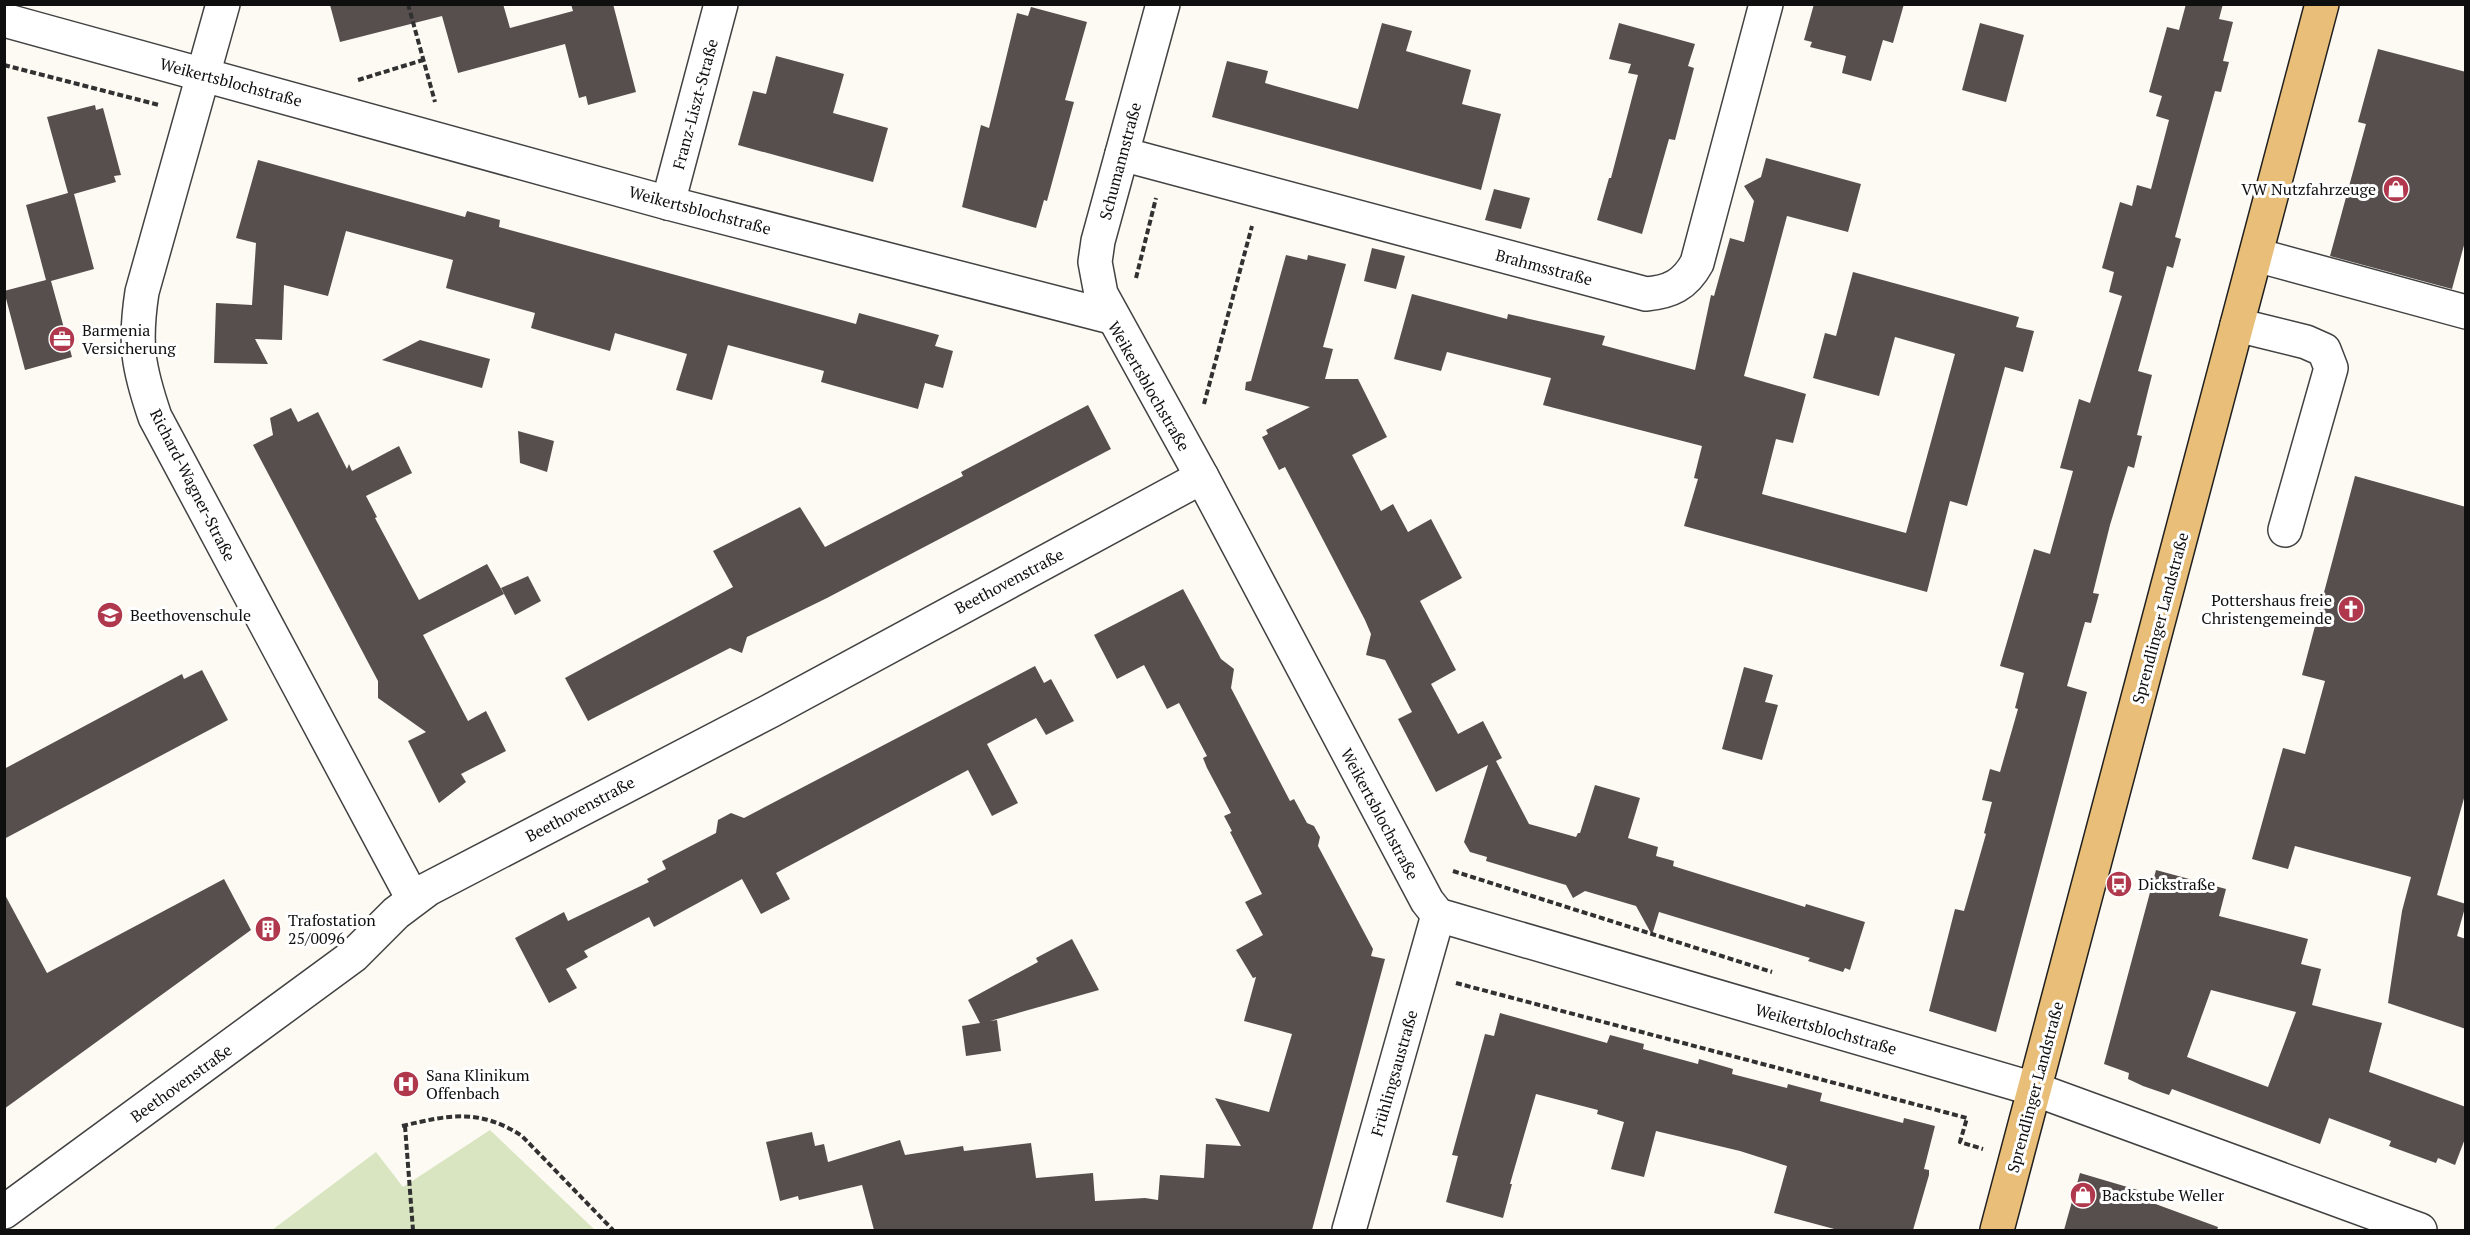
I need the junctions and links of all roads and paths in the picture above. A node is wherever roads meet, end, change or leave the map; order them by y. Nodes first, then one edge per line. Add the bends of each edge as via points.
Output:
1 (223, 4) edge
2 (408, 4) edge
3 (721, 4) edge
4 (1163, 4) edge
5 (1766, 4) edge
6 (2322, 4) edge
7 (2376, 4) edge
8 (2382, 4) edge
9 (4, 20) edge
10 (204, 74) junction
11 (445, 141) junction
12 (1122, 154) junction
13 (1165, 166) junction
14 (1261, 192) junction
15 (668, 203) junction
16 (2256, 255) junction
17 (1135, 281) dead end
18 (2466, 312) edge
19 (1111, 317) junction
20 (2237, 325) junction
21 (1198, 397) dead end
22 (1202, 477) junction
23 (2286, 530) dead end
24 (1448, 862) dead end
25 (413, 899) junction
26 (1438, 915) junction
27 (1422, 974) junction
28 (1782, 975) dead end
29 (2034, 1089) junction
30 (2016, 1159) junction
31 (4, 1212) edge
32 (413, 1230) edge
33 (613, 1230) edge
34 (1349, 1230) edge
35 (1996, 1230) edge
36 (2421, 1230) edge

1 - 10 street, Richard-Wagner-Straße
2 - 11 path
3 - 15 street, Franz-Liszt-Straße
4 - 12 street, Schumannstraße
5 - 14 street, Brahmsstraße via 1697,263 1677,288 1646,294
6 - 16 main road, Sprendlinger Landstraße
7 - 8 path
9 - 10 street, Weikertsblochstraße
10 - 11 street, Weikertsblochstraße
10 - 25 street, Richard-Wagner-Straße via 142,292 136,339 139,364 155,417
11 - 15 street, Weikertsblochstraße
12 - 13 street, Brahmsstraße
12 - 19 street, Schumannstraße via 1095,262 1101,294
13 - 14 street, Brahmsstraße
13 - 17 path
14 - 21 path via 1203,408
15 - 19 street, Weikertsblochstraße
16 - 18 street
16 - 20 main road, Sprendlinger Landstraße
19 - 22 street, Weikertsblochstraße
20 - 23 street via 2324,350 2331,368
20 - 29 main road, Sprendlinger Landstraße
22 - 25 street, Beethovenstraße
22 - 26 street, Weikertsblochstraße via 1426,901
24 - 28 path via 1454,872
25 - 31 street, Beethovenstraße via 353,956
26 - 27 street, Frühlingsaustraße
26 - 29 street, Weikertsblochstraße
27 - 30 path via 1967,1118 1960,1142
27 - 34 street, Frühlingsaustraße
29 - 30 main road, Sprendlinger Landstraße
29 - 36 street
30 - 35 main road, Sprendlinger Landstraße
32 - 33 path via 404,1126 449,1115 504,1124 522,1136

